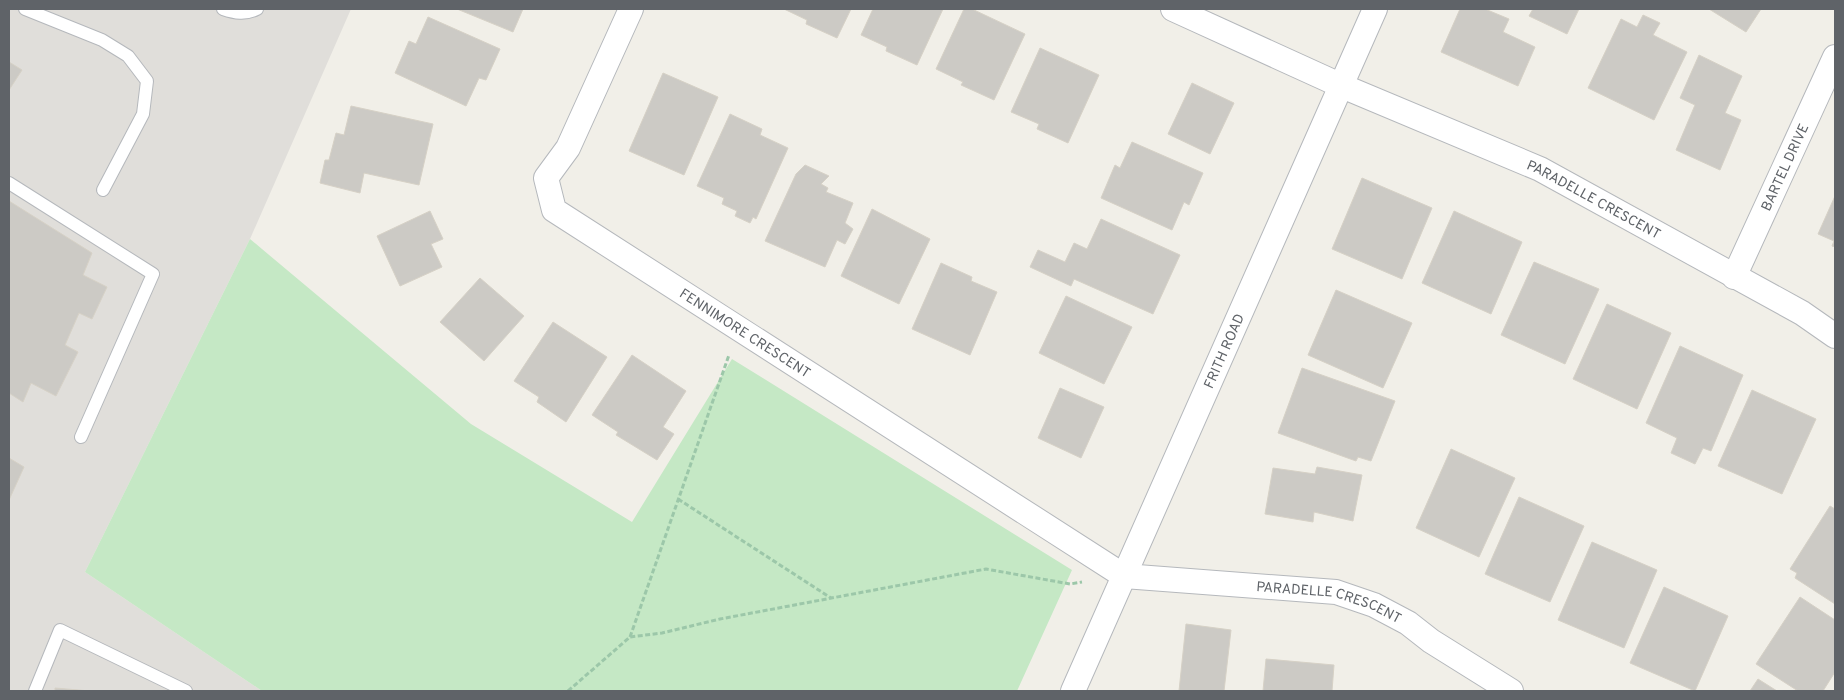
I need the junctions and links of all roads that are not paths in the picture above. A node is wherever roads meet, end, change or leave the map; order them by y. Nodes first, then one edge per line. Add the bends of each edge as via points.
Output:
1 (25, 9) edge
2 (223, 9) edge
3 (257, 9) edge
4 (631, 9) edge
5 (1173, 9) edge
6 (1375, 9) edge
7 (1835, 57) edge
8 (1342, 86) junction
9 (9, 183) edge
10 (103, 190) dead end
11 (1734, 277) junction
12 (1835, 336) edge
13 (81, 437) dead end
14 (1124, 576) junction
15 (34, 691) edge
16 (186, 691) edge
17 (1073, 691) edge
18 (1511, 691) edge

1 - 10 lane via 102,40 128,56 147,81 143,114
2 - 3 lane via 235,13
4 - 14 street, FENNIMORE CRESCENT via 568,148 546,178 554,210
5 - 8 street
6 - 8 street, FRITH ROAD
7 - 11 street, BARTEL DRIVE
8 - 11 street, PARADELLE CRESCENT via 1540,169
8 - 14 street, FRITH ROAD
9 - 13 lane via 153,274
11 - 12 street, PARADELLE CRESCENT via 1802,313
14 - 17 street, FRITH ROAD
14 - 18 street, PARADELLE CRESCENT via 1336,592 1374,605 1408,623
15 - 16 lane via 60,630

